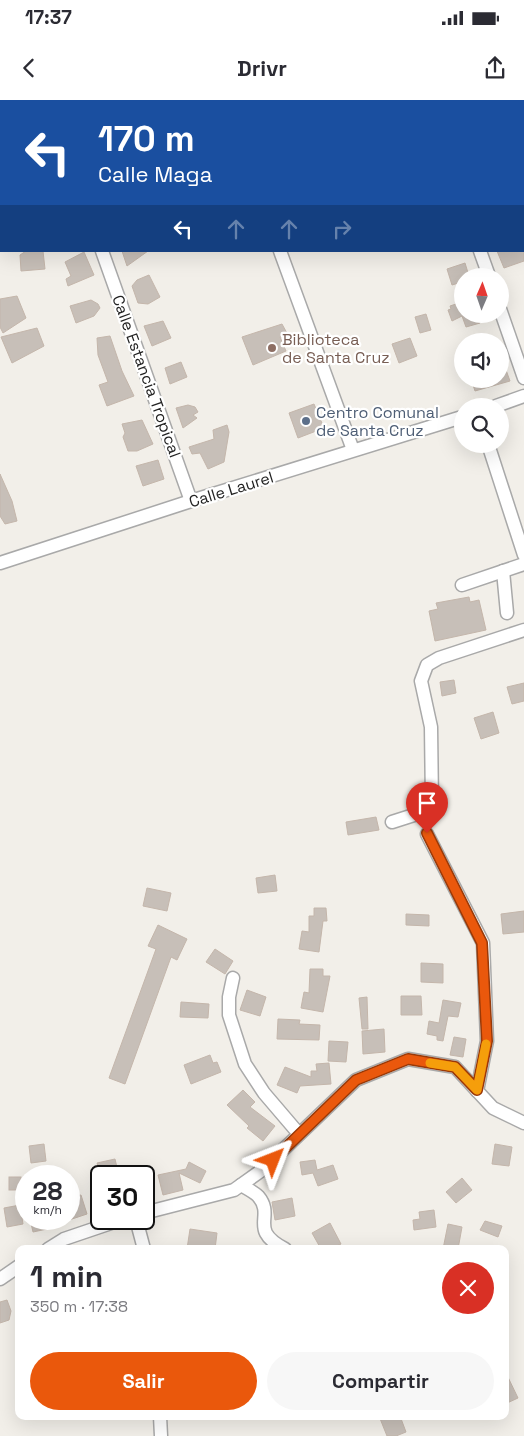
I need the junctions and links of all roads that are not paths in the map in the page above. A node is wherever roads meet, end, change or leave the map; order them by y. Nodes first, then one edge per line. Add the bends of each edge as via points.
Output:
1 (102, 252) edge
2 (280, 252) edge
3 (480, 252) edge
4 (486, 268) edge
5 (508, 323) edge
6 (518, 344) edge
7 (524, 378) edge
8 (524, 396) edge
9 (509, 401) edge
10 (454, 419) edge
11 (353, 450) junction
12 (491, 453) edge
13 (191, 501) junction
14 (524, 555) edge
15 (0, 563) edge
16 (524, 564) edge
17 (503, 571) junction
18 (462, 585) dead end
19 (507, 612) dead end
20 (524, 630) edge
21 (392, 822) dead end
22 (427, 834) dead end
23 (233, 978) dead end
24 (477, 1090) junction
25 (524, 1123) edge
26 (299, 1134) junction
27 (241, 1185) junction
28 (155, 1210) edge
29 (91, 1230) edge
30 (139, 1230) edge
31 (54, 1245) edge
32 (143, 1245) edge
33 (279, 1245) edge
34 (15, 1269) edge
35 (0, 1279) edge
36 (160, 1420) edge
37 (161, 1436) edge

1 - 13 street, Calle Estancia Tropical
2 - 11 street
3 - 4 street
5 - 6 street
6 - 7 street
8 - 9 street
10 - 11 street, Calle Laurel
11 - 13 street, Calle Laurel
12 - 14 street
13 - 15 street, Calle Laurel
16 - 17 street
17 - 18 street
17 - 19 street
20 - 21 street via 439,658 427,665 420,681 432,727 432,804 417,814
22 - 24 street via 482,943 487,1041
23 - 26 street via 228,997 229,1015 245,1064 264,1093
24 - 25 street via 493,1108
24 - 26 street via 455,1067 408,1059 356,1080
26 - 27 street via 262,1170
27 - 28 street via 234,1190
27 - 33 street via 258,1196 263,1205 264,1232
29 - 31 street
30 - 32 street
34 - 35 street
36 - 37 street

